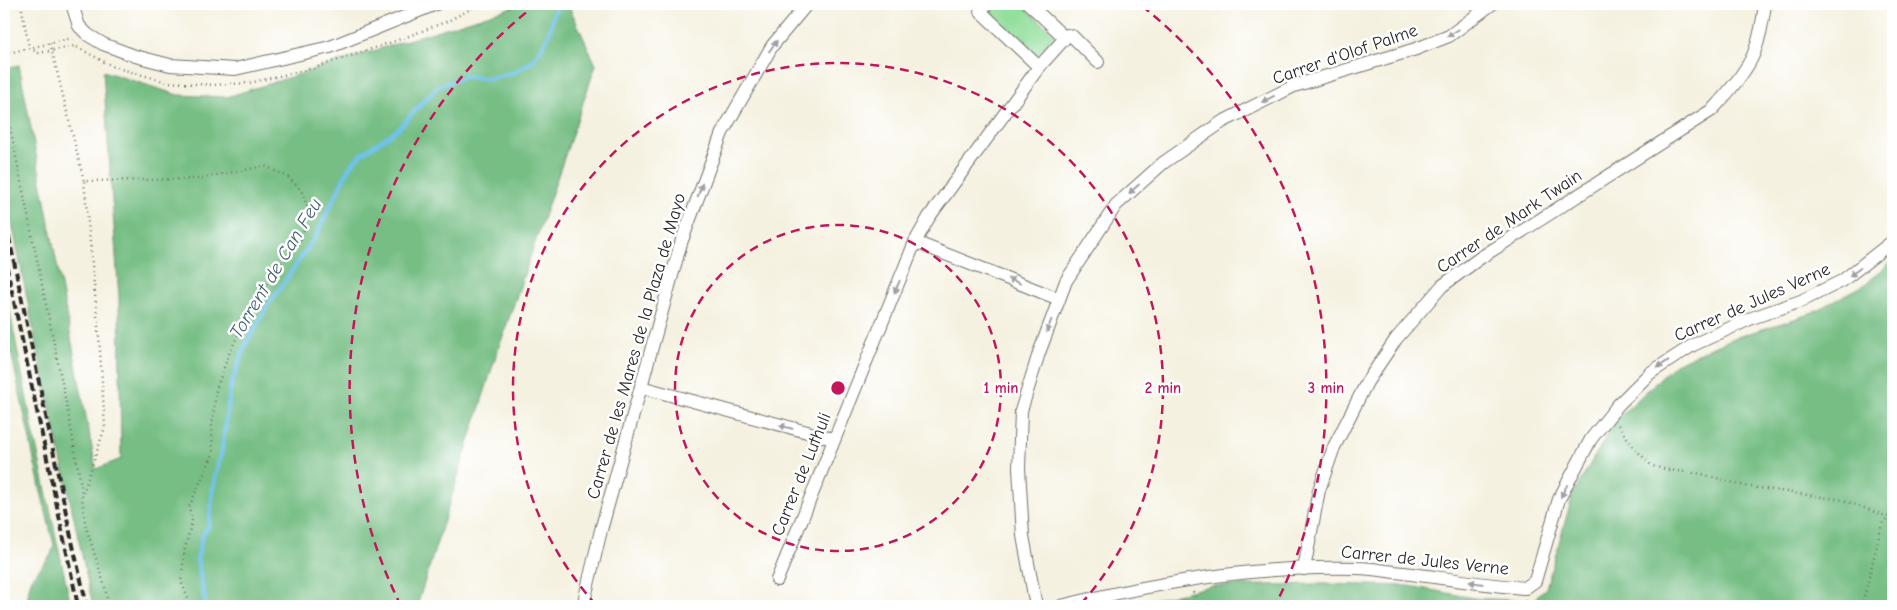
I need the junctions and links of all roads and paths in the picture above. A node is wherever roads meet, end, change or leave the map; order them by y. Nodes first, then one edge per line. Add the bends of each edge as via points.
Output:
1 (21, 4) edge
2 (436, 4) edge
3 (807, 4) edge
4 (987, 4) edge
5 (1029, 4) edge
6 (1492, 4) edge
7 (1765, 4) edge
8 (74, 9) edge
9 (88, 35) junction
10 (1065, 38) junction
11 (50, 43) junction
12 (29, 48) junction
13 (4, 54) edge
14 (1098, 62) dead end
15 (1039, 67) junction
16 (4, 98) edge
17 (84, 181) junction
18 (1893, 241) edge
19 (915, 242) junction
20 (1059, 299) junction
21 (641, 387) junction
22 (1611, 414) junction
23 (833, 439) junction
24 (82, 494) junction
25 (1893, 512) edge
26 (1888, 517) junction
27 (1304, 569) junction
28 (777, 580) dead end
29 (108, 606) edge
30 (191, 606) edge
31 (583, 606) edge
32 (1036, 606) edge
33 (1061, 606) edge
34 (1862, 606) edge

1 - 12 path
2 - 9 street via 330,47 236,68 170,65 135,56
21 -> 3 street, Carrer de les Mares de la Plaza de Mayo via 681,243 722,132 772,46
4 - 15 street via 980,12
5 - 10 street
6 -> 20 street, Carrer d'Olof Palme via 1449,36 1294,86 1222,122 1164,163 1116,205 1066,281
7 - 27 street, Carrer de Mark Twain via 1753,54 1729,92 1712,110 1473,263 1442,286 1396,339 1367,382 1334,447 1319,490
8 - 9 street via 79,26
9 - 11 path
10 - 14 street via 1072,36
10 - 15 street, Carrer de Luthuli
11 - 12 path
11 - 17 path
12 - 13 path
15 - 19 street, Carrer de Luthuli via 929,217
16 - 24 path
17 - 24 path via 105,427
17 - 30 path via 197,179 265,166 288,177 301,190 308,208 300,242 255,299 216,390 213,454 190,507 192,520 181,581
18 -> 22 street, Carrer de Jules Verne via 1842,281 1802,301 1752,318 1693,345 1650,373
20 -> 19 street
19 -> 23 street, Carrer de Luthuli
20 -> 32 street, Carrer d'Olof Palme via 1021,411 1019,468 1023,536
23 -> 21 street
21 - 31 street, Carrer de les Mares de la Plaza de Mayo
22 - 26 path via 1634,449 1652,466 1702,474 1744,486 1843,500
22 -> 27 street, Carrer de Jules Verne via 1591,439 1559,499 1535,581 1525,588 1360,568
23 - 28 street, Carrer de Luthuli
24 - 29 path via 86,524
25 - 26 path
26 - 34 path via 1882,524
27 - 33 street, Carrer de Jules Verne via 1187,580 1125,590

